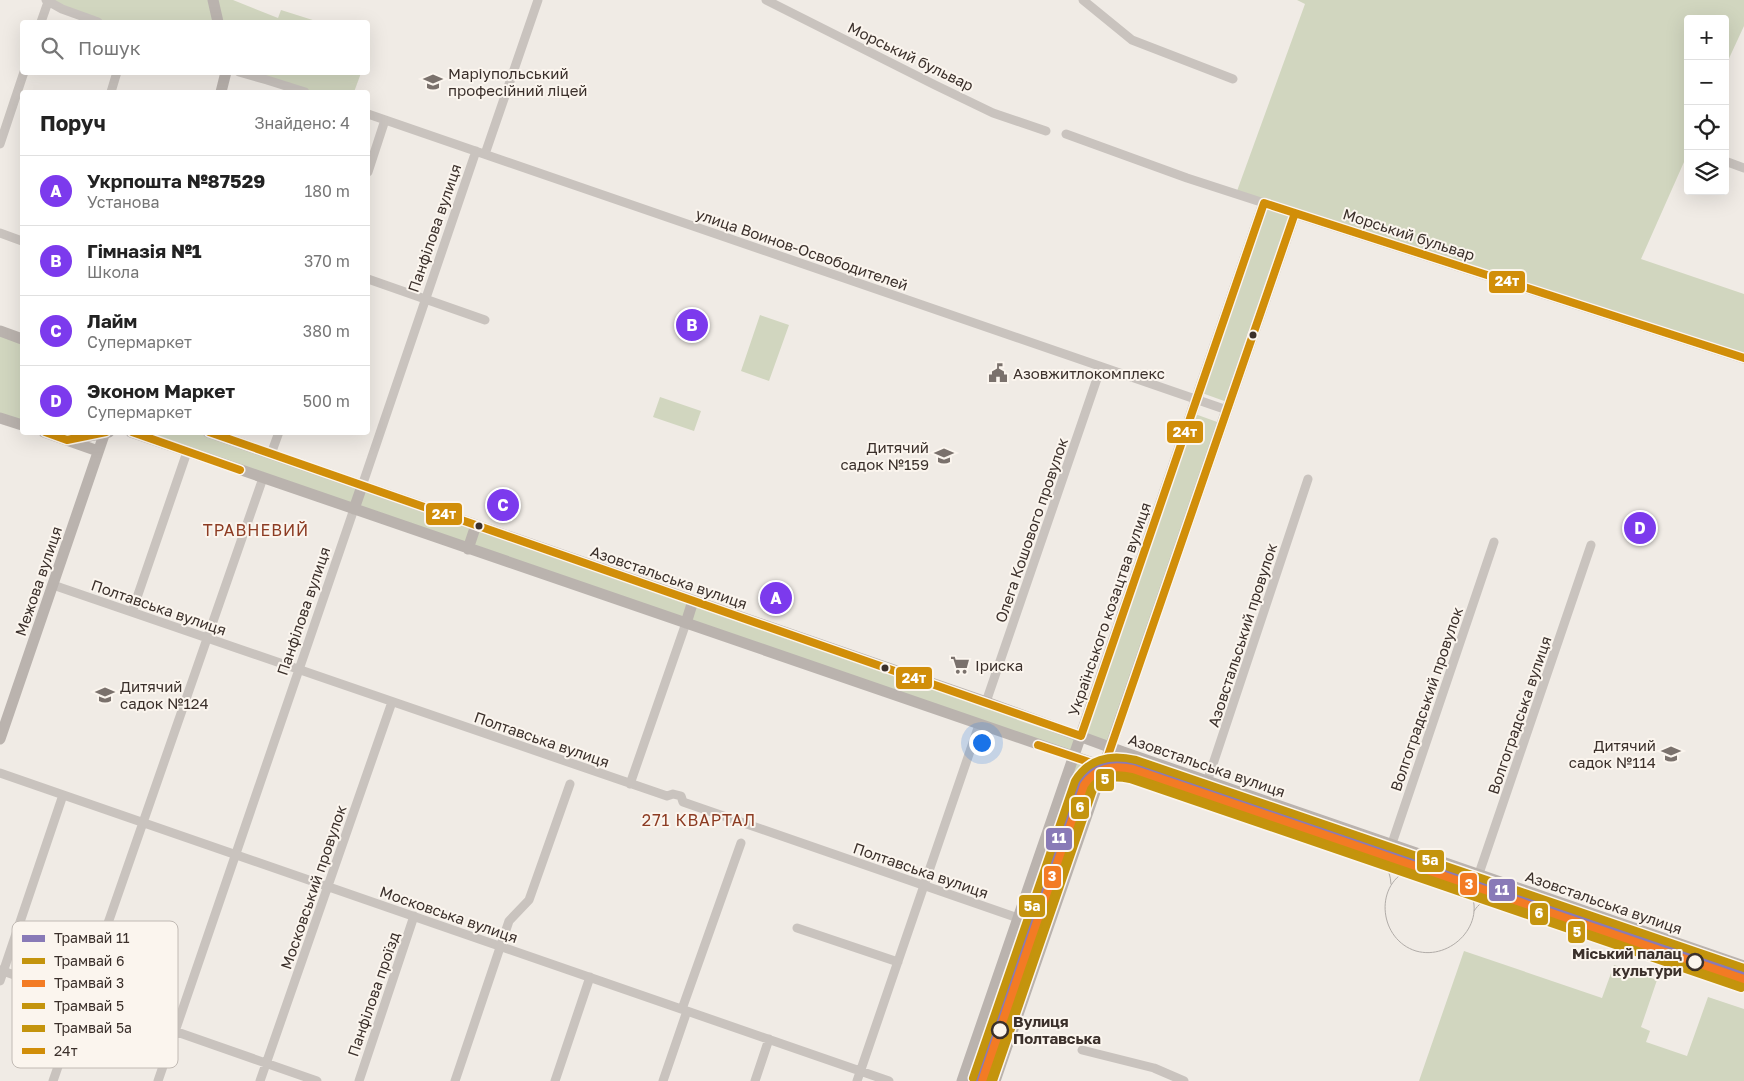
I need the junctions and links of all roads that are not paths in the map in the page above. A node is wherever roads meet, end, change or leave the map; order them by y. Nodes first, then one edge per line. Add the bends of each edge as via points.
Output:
1 (213, 0) edge
2 (538, 0) edge
3 (766, 0) edge
4 (1083, 0) edge
5 (47, 1) edge
6 (42, 20) edge
7 (93, 20) edge
8 (218, 20) edge
9 (23, 75) edge
10 (116, 75) edge
11 (225, 75) edge
12 (250, 75) edge
13 (1233, 79) dead end
14 (111, 90) edge
15 (222, 90) edge
16 (299, 90) edge
17 (370, 115) edge
18 (385, 120) junction
19 (1046, 131) dead end
20 (1066, 134) dead end
21 (0, 144) edge
22 (480, 153) junction
23 (1729, 162) edge
24 (370, 166) edge
25 (1744, 168) edge
26 (1264, 203) junction
27 (1295, 213) junction
28 (0, 233) edge
29 (20, 241) edge
30 (370, 280) edge
31 (426, 300) junction
32 (486, 320) dead end
33 (0, 331) edge
34 (20, 338) edge
35 (1744, 358) edge
36 (1101, 367) junction
37 (1196, 400) junction
38 (1227, 410) junction
39 (0, 418) edge
40 (20, 424) edge
41 (53, 435) edge
42 (95, 435) edge
43 (105, 435) edge
44 (139, 435) edge
45 (217, 435) edge
46 (278, 435) edge
47 (67, 440) junction
48 (98, 451) junction
49 (187, 452) junction
50 (271, 454) junction
51 (263, 478) junction
52 (1308, 479) dead end
53 (362, 486) junction
54 (354, 509) junction
55 (476, 525) junction
56 (1494, 542) dead end
57 (1591, 545) dead end
58 (468, 549) junction
59 (53, 584) junction
60 (693, 601) junction
61 (132, 612) junction
62 (686, 624) junction
63 (208, 638) junction
64 (299, 670) junction
65 (392, 702) junction
66 (986, 702) junction
67 (979, 724) junction
68 (1081, 736) junction
69 (0, 739) edge
70 (1110, 748) junction
71 (1073, 758) junction
72 (1104, 767) junction
73 (0, 773) edge
74 (1208, 781) junction
75 (570, 784) dead end
76 (630, 784) junction
77 (63, 795) junction
78 (1201, 800) junction
79 (143, 823) junction
80 (741, 843) dead end
81 (1392, 845) junction
82 (236, 855) junction
83 (1385, 864) junction
84 (1479, 875) junction
85 (924, 885) junction
86 (328, 887) junction
87 (1472, 894) junction
88 (414, 916) junction
89 (1018, 918) junction
90 (19, 921) edge
91 (109, 921) edge
92 (796, 928) dead end
93 (12, 942) edge
94 (500, 946) junction
95 (898, 962) junction
96 (1744, 966) edge
97 (2, 971) edge
98 (590, 977) junction
99 (0, 981) edge
100 (1744, 987) edge
101 (684, 1010) junction
102 (178, 1022) edge
103 (178, 1032) edge
104 (769, 1039) junction
105 (1082, 1050) dead end
106 (266, 1063) junction
107 (58, 1068) edge
108 (162, 1068) edge
109 (860, 1071) junction
110 (53, 1081) edge
111 (158, 1081) edge
112 (260, 1081) edge
113 (317, 1081) edge
114 (359, 1081) edge
115 (455, 1081) edge
116 (555, 1081) edge
117 (663, 1081) edge
118 (755, 1081) edge
119 (857, 1081) edge
120 (890, 1081) edge
121 (962, 1081) edge
122 (996, 1081) edge
123 (1184, 1081) edge

1 - 8 street
2 - 22 street, Панфілова вулиця
3 - 19 street, Морський бульвар via 935,85 993,112
4 - 13 street via 1132,40
5 - 6 street
5 - 7 street
9 - 21 street
10 - 14 street
11 - 15 street
12 - 16 street
17 - 18 street, улица Воинов-Освободителей
18 - 22 street, улица Воинов-Освободителей
18 - 24 street
20 - 26 street, Морський бульвар
22 - 31 street, Панфілова вулиця
22 - 36 street, улица Воинов-Освободителей
23 - 25 street
26 - 27 street, Морський бульвар
26 - 37 street, Українського козацтва вулиця
27 - 35 street, Морський бульвар
27 - 38 street
28 - 29 street
30 - 31 street
31 - 32 street
31 - 53 street, Панфілова вулиця
33 - 34 street
36 - 37 street, улица Воинов-Освободителей
36 - 66 street, Олега Кошового провулок
37 - 38 street, улица Воинов-Освободителей
37 - 68 street, Українського козацтва вулиця
38 - 70 street
39 - 40 street
41 - 47 street
42 - 47 street
43 - 48 street, Межова вулиця
44 - 49 street
45 - 50 street, Азовстальська вулиця
46 - 50 street
47 - 48 street
48 - 59 street, Межова вулиця
49 - 51 street
49 - 61 street
50 - 53 street, Азовстальська вулиця
51 - 54 street
51 - 63 street
52 - 74 street, Азовстальський провулок
53 - 54 street, Панфілова вулиця
53 - 55 street, Азовстальська вулиця
54 - 58 street
54 - 64 street, Панфілова вулиця
55 - 58 street
55 - 60 street, Азовстальська вулиця
56 - 81 street, Волгоградський провулок
57 - 84 street, Волгоградська вулиця
58 - 62 street
59 - 61 street, Полтавська вулиця
59 - 69 street, Межова вулиця
60 - 62 street
60 - 66 street, Азовстальська вулиця
61 - 63 street, Полтавська вулиця
62 - 67 street
62 - 76 street
63 - 64 street, Полтавська вулиця
63 - 79 street
64 - 65 street, Полтавська вулиця
64 - 82 street, Панфілова вулиця
65 - 76 street, Полтавська вулиця
65 - 86 street, Московський провулок
66 - 68 street, Азовстальська вулиця
67 - 71 street
67 - 85 street
68 - 70 street, Азовстальська вулиця
68 - 71 street, Українського козацтва вулиця
70 - 72 street
70 - 74 street, Азовстальська вулиця
71 - 72 street
71 - 89 street, Українського козацтва вулиця
72 - 78 street
72 - 122 street
73 - 77 street, Московська вулиця
74 - 78 street, Азовстальський провулок
74 - 81 street, Азовстальська вулиця
75 - 94 street via 529,900 509,921
76 - 85 street, Полтавська вулиця via 667,796 680,796 684,802
77 - 79 street, Московська вулиця
77 - 90 street
78 - 83 street
79 - 82 street, Московська вулиця
79 - 91 street
80 - 101 street
81 - 83 street, Волгоградський провулок
81 - 84 street, Азовстальська вулиця
82 - 86 street, Московська вулиця
82 - 102 street, Панфілова вулиця
83 - 87 street
84 - 87 street, Волгоградська вулиця
84 - 96 street, Азовстальська вулиця
85 - 89 street, Полтавська вулиця
85 - 95 street
86 - 88 street, Московська вулиця
86 - 106 street, Московський провулок
87 - 100 street
88 - 94 street, Московська вулиця
88 - 114 street, Панфілова проїзд
89 - 121 street, Українського козацтва вулиця
92 - 95 street
93 - 97 street
94 - 98 street, Московська вулиця
94 - 115 street
95 - 109 street
97 - 99 street
98 - 101 street, Московська вулиця
98 - 116 street
101 - 104 street, Московська вулиця
101 - 117 street
103 - 106 street
104 - 109 street, Московська вулиця
104 - 118 street
105 - 123 street via 1154,1068
106 - 112 street, Московський провулок
106 - 113 street
107 - 110 street
108 - 111 street, Панфілова вулиця
109 - 119 street
109 - 120 street, Московська вулиця

